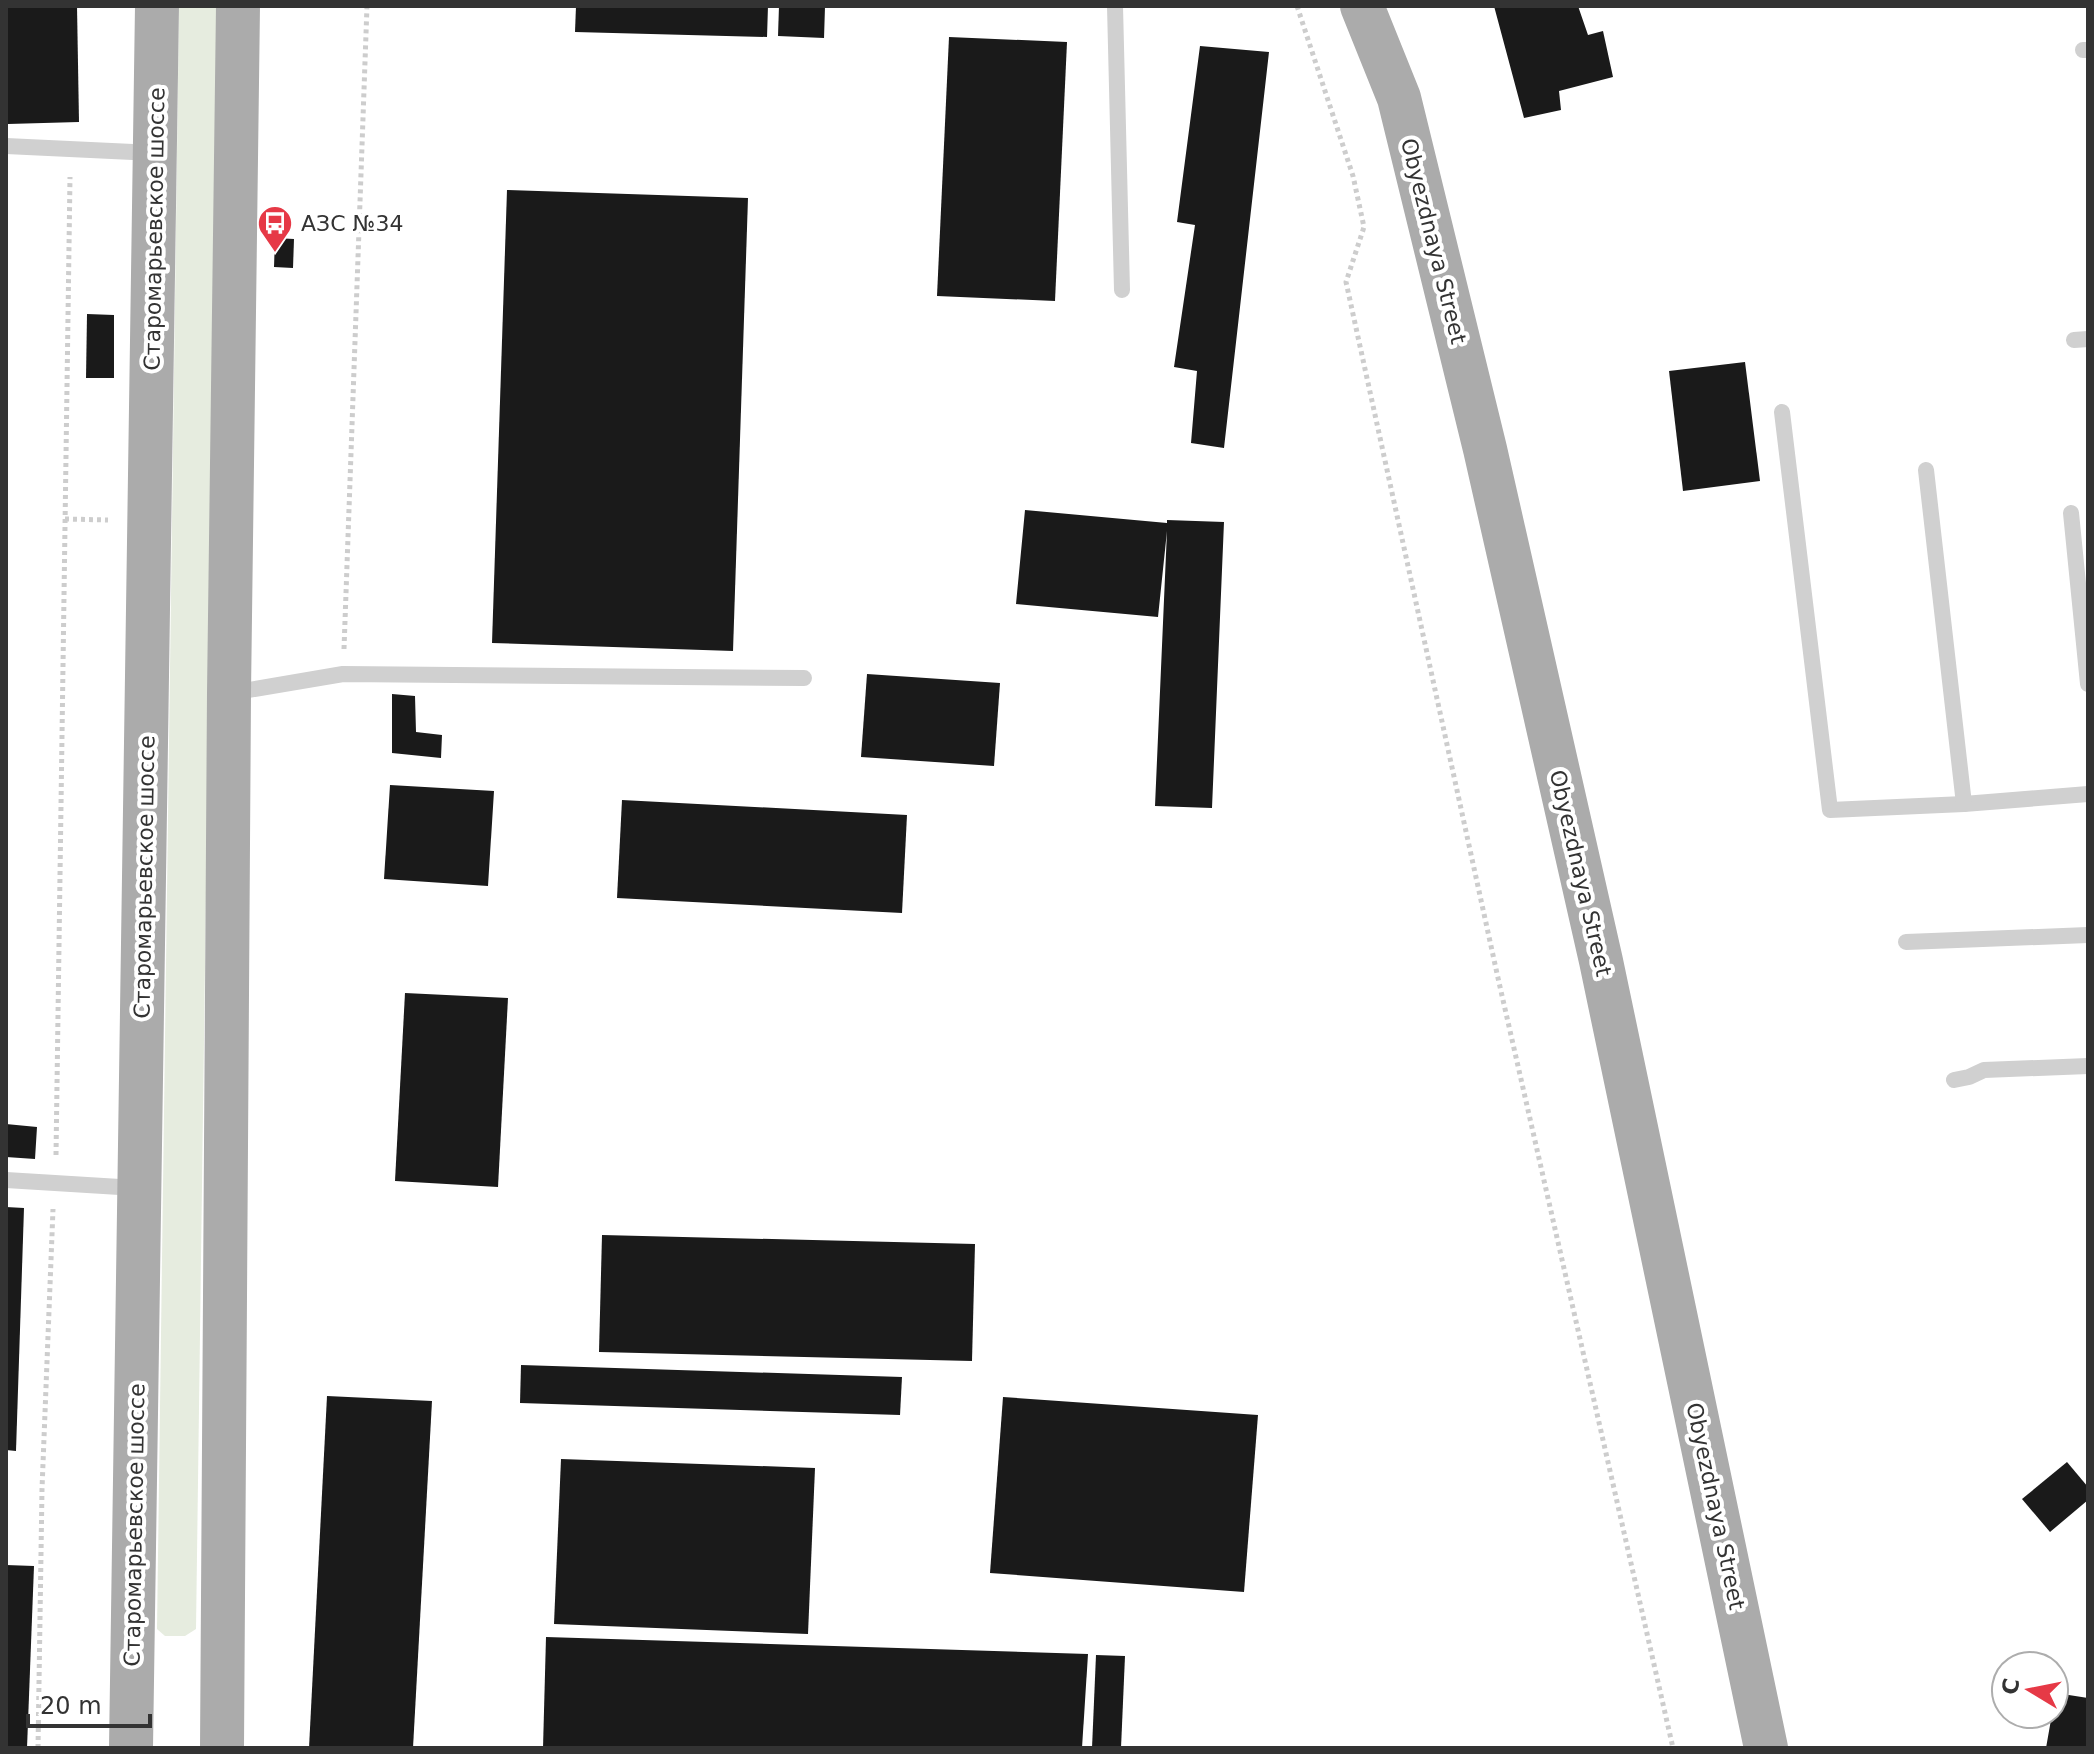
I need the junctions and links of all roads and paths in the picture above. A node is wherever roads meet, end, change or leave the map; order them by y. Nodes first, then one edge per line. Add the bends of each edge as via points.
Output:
1 (157, 6) edge
2 (238, 6) edge
3 (367, 6) edge
4 (1115, 6) edge
5 (1297, 6) edge
6 (1362, 6) edge
7 (6, 146) edge
8 (71, 150) junction
9 (155, 153) junction
10 (1122, 290) dead end
11 (1782, 412) dead end
12 (1926, 470) dead end
13 (2071, 513) dead end
14 (343, 674) junction
15 (804, 678) dead end
16 (2088, 684) edge
17 (229, 693) junction
18 (2088, 794) edge
19 (1964, 804) junction
20 (2088, 935) edge
21 (1906, 942) dead end
22 (2088, 1066) edge
23 (1954, 1080) dead end
24 (6, 1180) edge
25 (54, 1183) junction
26 (139, 1188) junction
27 (38, 1748) edge
28 (131, 1748) edge
29 (222, 1748) edge
30 (1673, 1748) edge
31 (1766, 1748) edge

1 - 9 main road, Старомарьевское шоссе
2 - 17 main road
3 - 14 path
4 - 10 lane
5 - 30 path via 1353,176 1364,227 1346,282
6 - 31 main road, Obyezdnaya Street via 1399,98 1485,449 1601,961
7 - 8 lane
8 - 9 lane
8 - 25 path
9 - 26 main road, Старомарьевское шоссе
11 - 19 lane via 1830,810
12 - 19 lane
13 - 16 lane
14 - 15 lane
14 - 17 lane
17 - 29 main road
18 - 19 lane
20 - 21 lane
22 - 23 lane via 1984,1070
24 - 25 lane
25 - 26 lane
25 - 27 path
26 - 28 main road, Старомарьевское шоссе

